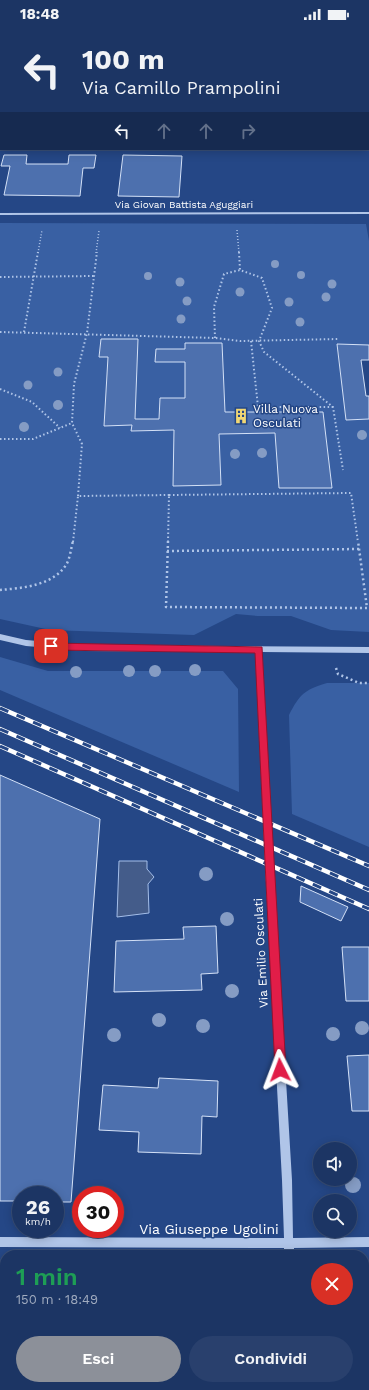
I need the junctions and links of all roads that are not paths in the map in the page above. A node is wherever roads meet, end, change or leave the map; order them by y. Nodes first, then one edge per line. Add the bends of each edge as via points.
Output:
1 (369, 213) edge
2 (0, 214) edge
3 (0, 637) edge
4 (259, 649) junction
5 (369, 650) edge
6 (0, 1242) edge
7 (369, 1242) edge
8 (288, 1243) junction
9 (289, 1250) edge

1 - 2 street, Via Giovan Battista Aguggiari
3 - 4 street via 26,643 85,648
4 - 5 street
4 - 8 street, Via Emilio Osculati via 287,1180
6 - 8 street, Via Giuseppe Ugolini
7 - 8 street, Via Giuseppe Ugolini
8 - 9 street, Via Emilio Osculati

